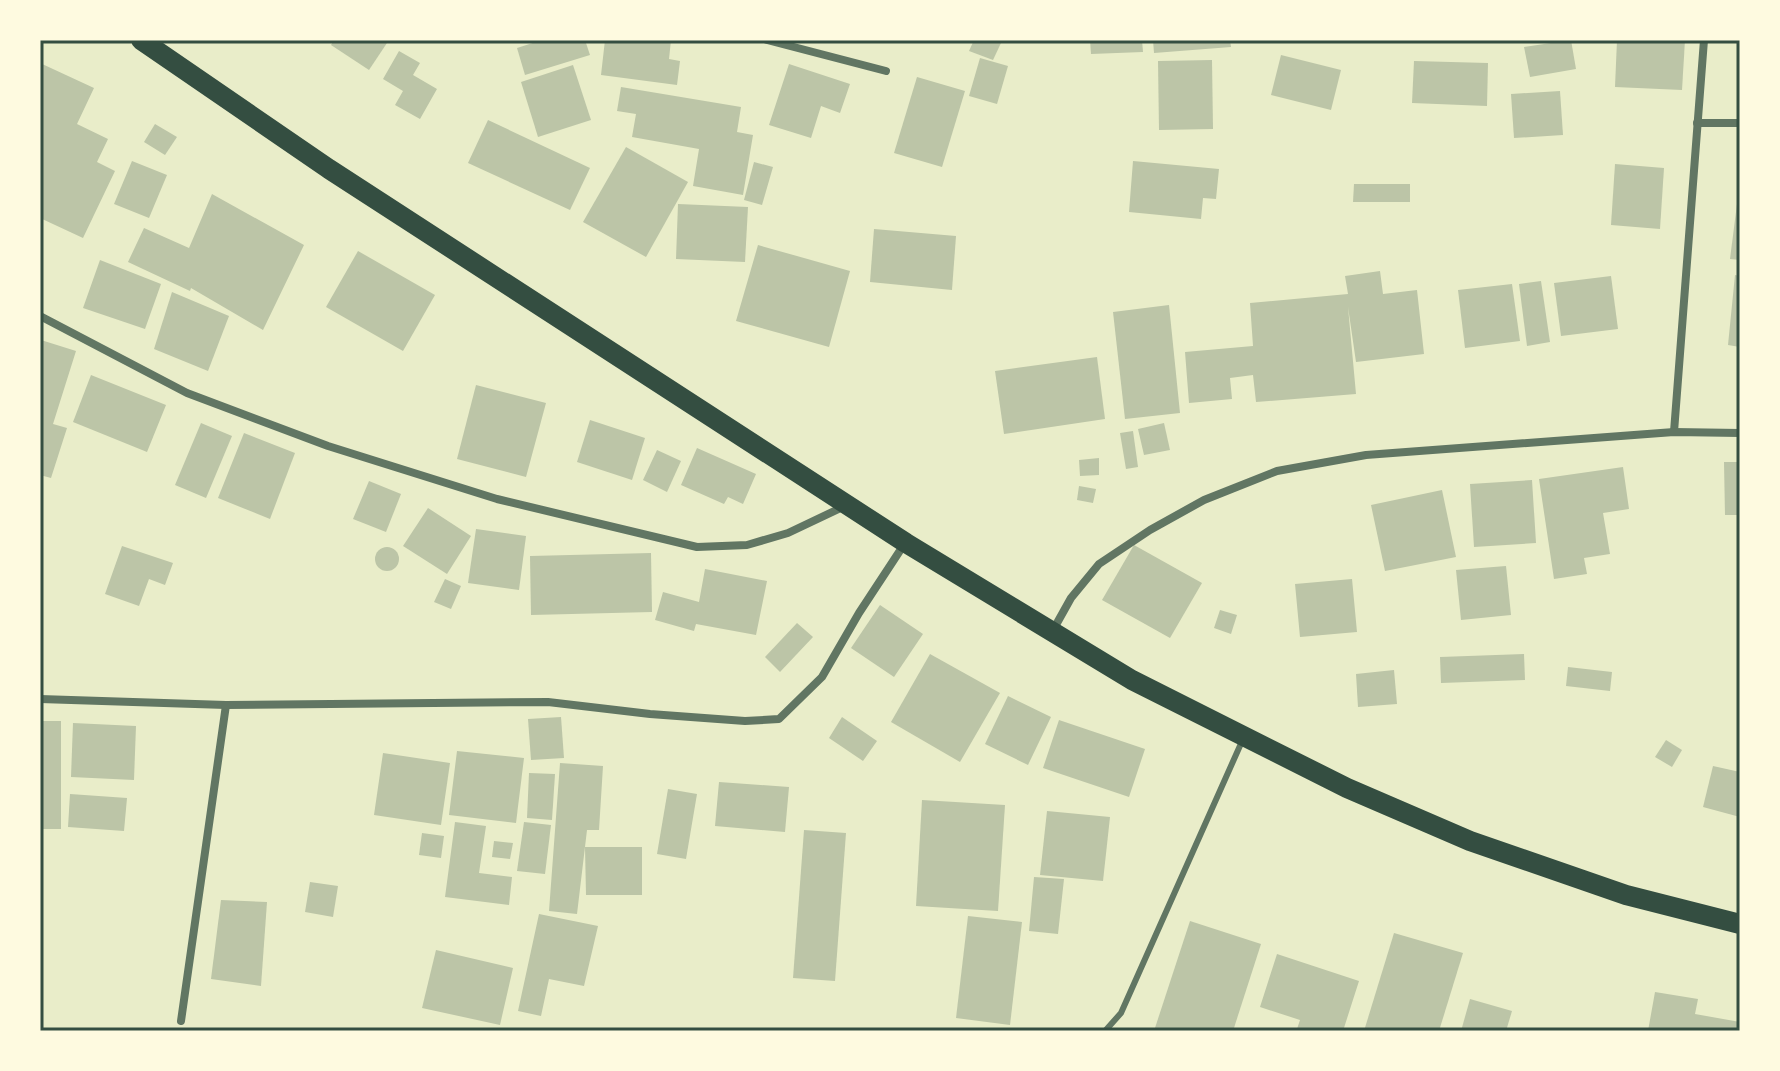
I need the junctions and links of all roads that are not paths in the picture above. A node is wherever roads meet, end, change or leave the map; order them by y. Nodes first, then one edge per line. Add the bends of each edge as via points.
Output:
1 (141, 40) edge
2 (767, 40) edge
3 (1704, 40) edge
4 (886, 71) dead end
5 (1697, 123) junction
6 (1740, 123) edge
7 (40, 316) edge
8 (1674, 432) junction
9 (1740, 433) edge
10 (847, 504) junction
11 (906, 543) junction
12 (1052, 633) junction
13 (40, 699) edge
14 (226, 705) junction
15 (1244, 737) junction
16 (1740, 924) edge
17 (181, 1021) dead end
18 (1105, 1031) edge

1 - 10 main road via 342,177
2 - 4 street
3 - 5 street
5 - 6 street
5 - 8 street
7 - 10 street via 187,393 328,446 497,499 697,547 747,545 775,537
8 - 9 street
8 - 12 street via 1366,455 1277,471 1204,500 1099,564 1071,598
10 - 11 main road
11 - 12 main road
11 - 14 street via 822,677 779,719 697,718 548,702
12 - 15 main road
13 - 14 street
14 - 17 street
15 - 16 main road via 1470,841 1626,895
15 - 18 lane via 1121,1013

